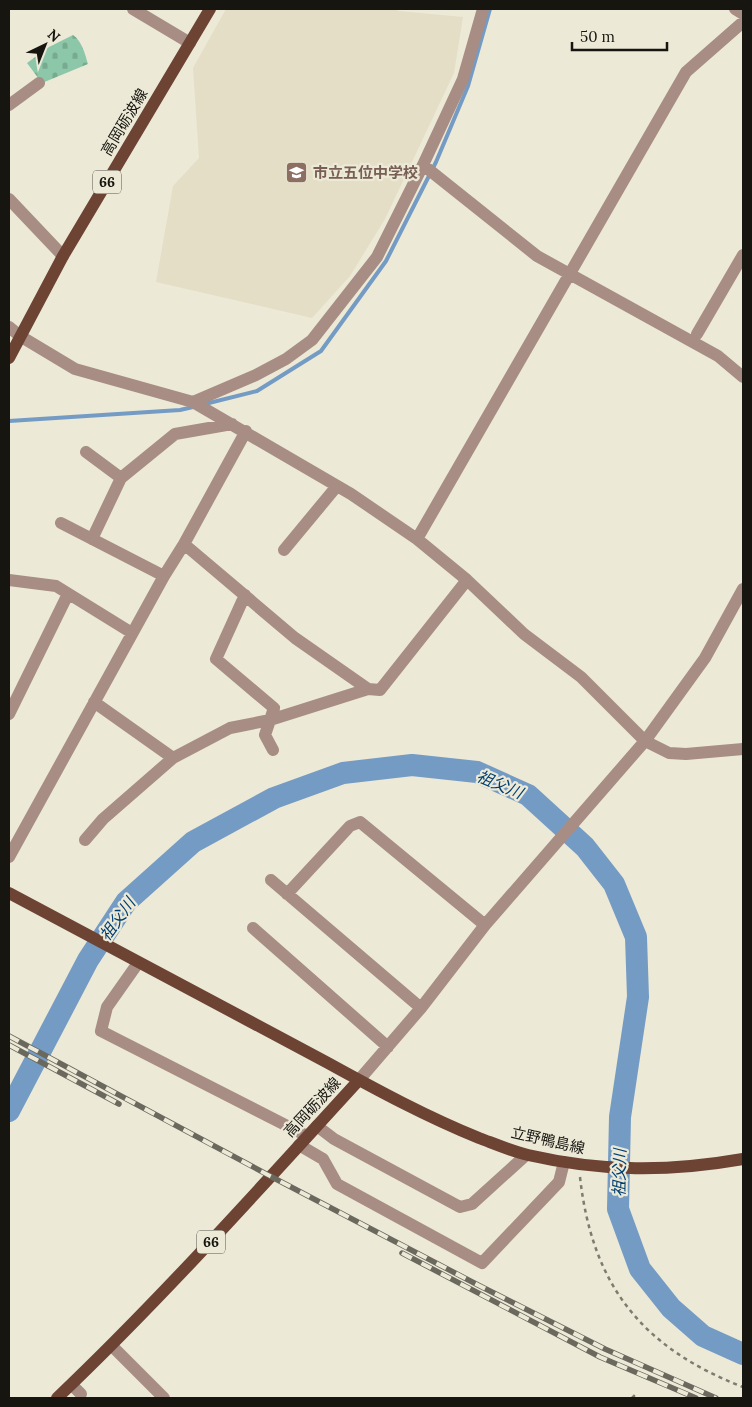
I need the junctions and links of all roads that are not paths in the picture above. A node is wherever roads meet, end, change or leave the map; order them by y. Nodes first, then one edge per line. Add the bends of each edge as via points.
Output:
1 (133, 9) edge
2 (210, 9) edge
3 (483, 9) edge
4 (735, 9) edge
5 (743, 14) edge
6 (741, 28) edge
7 (190, 44) junction
8 (39, 83) dead end
9 (9, 106) edge
10 (424, 165) junction
11 (9, 199) edge
12 (743, 254) edge
13 (63, 256) junction
14 (569, 275) junction
15 (9, 327) edge
16 (697, 334) dead end
17 (20, 336) junction
18 (9, 358) edge
19 (743, 377) edge
20 (193, 402) junction
21 (232, 424) junction
22 (246, 432) junction
23 (86, 452) dead end
24 (121, 478) junction
25 (337, 486) junction
26 (61, 523) dead end
27 (92, 538) junction
28 (417, 539) junction
29 (184, 544) junction
30 (284, 550) dead end
31 (164, 576) junction
32 (9, 580) edge
33 (467, 580) junction
34 (743, 589) edge
35 (68, 594) junction
36 (245, 595) junction
37 (132, 633) junction
38 (368, 689) junction
39 (94, 702) junction
40 (9, 714) edge
41 (270, 720) junction
42 (645, 741) junction
43 (743, 749) edge
44 (273, 750) dead end
45 (173, 758) junction
46 (85, 840) dead end
47 (9, 857) edge
48 (271, 880) dead end
49 (9, 894) edge
50 (287, 894) junction
51 (485, 925) junction
52 (253, 928) dead end
53 (138, 963) junction
54 (421, 1008) junction
55 (388, 1047) junction
56 (359, 1080) junction
57 (317, 1126) junction
58 (303, 1140) junction
59 (526, 1155) junction
60 (743, 1159) edge
61 (564, 1162) junction
62 (112, 1346) junction
63 (57, 1398) edge
64 (164, 1398) edge

1 - 7 street
2 - 7 main road, 高岡砺波線 / 66
3 - 10 street via 463,79
4 - 5 street
6 - 14 street via 686,72
7 - 13 main road, 高岡砺波線 / 66
8 - 9 street
10 - 14 street via 537,256
10 - 20 street via 377,257 312,340 256,375
11 - 13 street
12 - 16 street
13 - 17 main road, 高岡砺波線 / 66
14 - 19 street via 718,356
14 - 28 street
15 - 17 street
17 - 18 main road, 高岡砺波線 / 66
17 - 20 street via 75,369
20 - 21 street
21 - 22 street
21 - 24 street via 175,434
22 - 25 street
22 - 29 street
23 - 24 street
24 - 27 street
25 - 28 street
25 - 30 street
26 - 27 street
27 - 31 street
28 - 33 street
29 - 31 street
29 - 36 street
31 - 37 street
32 - 35 street via 56,586
33 - 38 street via 380,690
33 - 42 street via 524,634 581,677
34 - 42 street via 705,658
35 - 37 street
35 - 40 street
36 - 38 street via 295,638
36 - 41 street via 216,659 274,708
37 - 39 street
38 - 41 street
39 - 45 street
39 - 47 street
41 - 44 street via 265,735
41 - 45 street via 230,728
42 - 43 street via 669,753
42 - 51 street
45 - 46 street via 103,819
48 - 50 street
49 - 53 main road, 高岡砺波線
50 - 51 street via 350,826 360,822
50 - 54 street
51 - 54 street
52 - 55 street
53 - 56 main road, 高岡砺波線
53 - 58 street via 107,1007 100,1031
54 - 55 street
55 - 56 street
56 - 57 main road, 高岡砺波線 / 66
56 - 59 main road, 立野鴨島線 via 450,1126
57 - 58 main road, 高岡砺波線 / 66
57 - 59 street via 334,1140 460,1207 472,1204
58 - 61 street via 323,1159 337,1184 482,1263 559,1182
58 - 62 main road, 高岡砺波線 / 66
59 - 61 main road, 立野鴨島線
60 - 61 main road, 立野鴨島線 via 692,1167 643,1169
62 - 63 main road, 高岡砺波線 / 66 via 76,1389
62 - 64 street

